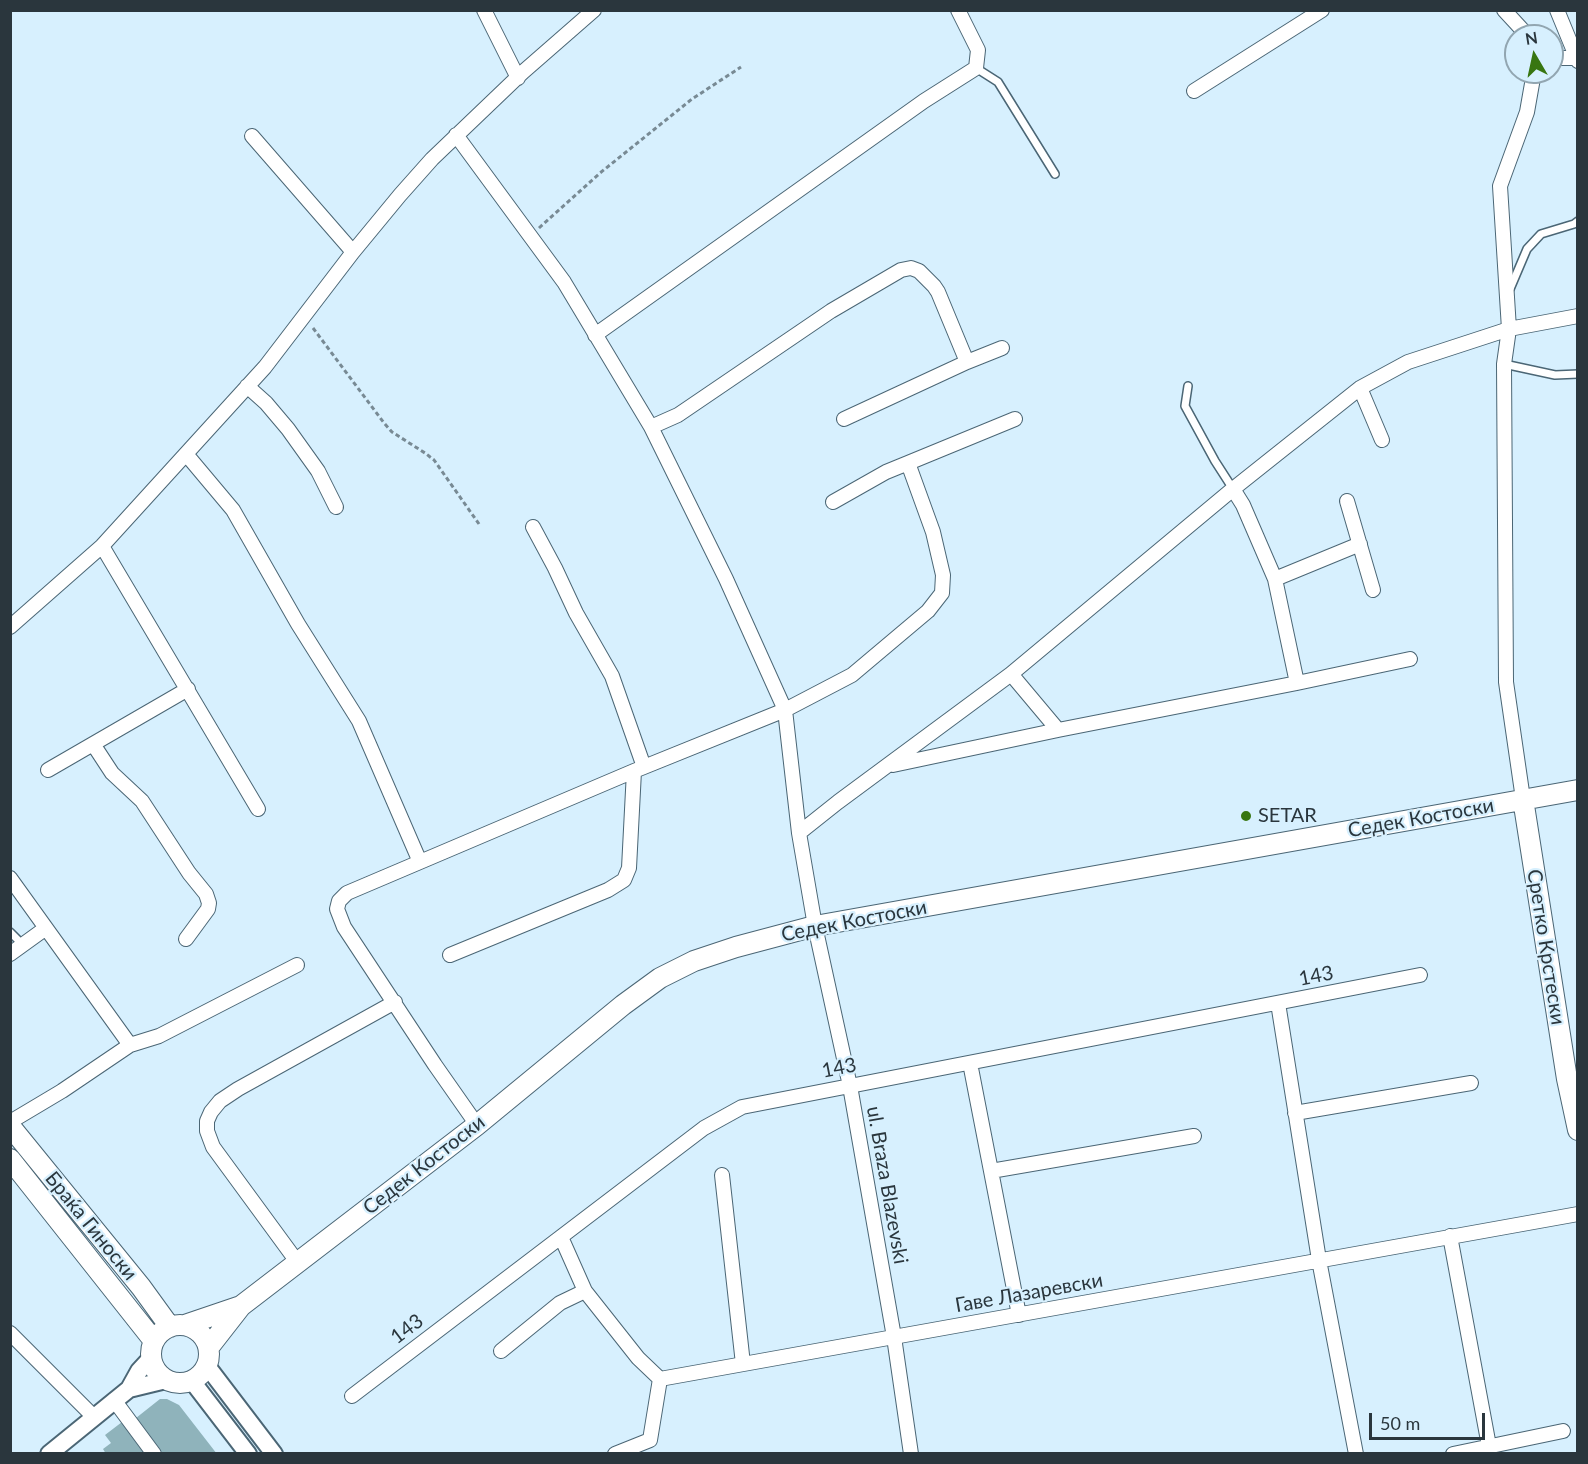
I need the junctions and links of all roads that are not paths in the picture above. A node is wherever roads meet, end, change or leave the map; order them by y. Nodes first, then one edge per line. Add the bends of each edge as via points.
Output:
1 (484, 10) edge
2 (594, 10) edge
3 (958, 10) edge
4 (1504, 10) edge
5 (1557, 10) edge
6 (1314, 12) edge
7 (1517, 24) edge
8 (1577, 60) edge
9 (976, 68) junction
10 (518, 78) junction
11 (1532, 84) edge
12 (1194, 91) dead end
13 (456, 135) junction
14 (252, 136) dead end
15 (1055, 174) dead end
16 (1578, 221) edge
17 (353, 252) junction
18 (1507, 297) junction
19 (1578, 316) edge
20 (1509, 329) junction
21 (595, 335) junction
22 (1002, 348) dead end
23 (967, 362) junction
24 (1504, 364) junction
25 (1578, 374) edge
26 (247, 386) junction
27 (1188, 387) dead end
28 (1360, 388) junction
29 (844, 419) dead end
30 (1015, 419) dead end
31 (651, 427) junction
32 (1382, 440) dead end
33 (186, 454) junction
34 (908, 463) junction
35 (1233, 489) junction
36 (1347, 501) dead end
37 (833, 502) dead end
38 (336, 507) dead end
39 (533, 527) dead end
40 (1360, 544) junction
41 (102, 546) junction
42 (1275, 579) junction
43 (1373, 590) dead end
44 (10, 627) edge
45 (1410, 658) dead end
46 (1011, 674) junction
47 (1297, 683) junction
48 (188, 689) junction
49 (785, 710) junction
50 (1058, 730) junction
51 (934, 731) junction
52 (93, 744) junction
53 (940, 754) junction
54 (888, 766) junction
55 (639, 769) junction
56 (48, 770) dead end
57 (1578, 790) edge
58 (1523, 799) junction
59 (258, 809) dead end
60 (799, 833) junction
61 (420, 862) junction
62 (10, 878) edge
63 (815, 926) junction
64 (46, 928) junction
65 (10, 932) edge
66 (186, 939) dead end
67 (22, 944) junction
68 (10, 954) edge
69 (450, 955) dead end
70 (297, 965) dead end
71 (1420, 975) dead end
72 (395, 1002) junction
73 (1278, 1003) junction
74 (130, 1046) junction
75 (970, 1063) junction
76 (1572, 1079) edge
77 (1471, 1083) dead end
78 (850, 1086) junction
79 (1295, 1113) junction
80 (10, 1124) edge
81 (477, 1125) junction
82 (1578, 1130) edge
83 (1194, 1136) dead end
84 (10, 1159) edge
85 (991, 1171) junction
86 (722, 1175) dead end
87 (1578, 1214) edge
88 (1450, 1236) junction
89 (561, 1237) junction
90 (1319, 1260) junction
91 (298, 1263) junction
92 (585, 1292) junction
93 (241, 1306) junction
94 (1019, 1315) junction
95 (177, 1326) junction
96 (10, 1332) edge
97 (894, 1337) junction
98 (152, 1349) junction
99 (501, 1351) dead end
100 (208, 1357) junction
101 (743, 1364) junction
102 (660, 1379) junction
103 (166, 1380) junction
104 (192, 1381) junction
105 (129, 1389) junction
106 (352, 1396) dead end
107 (114, 1400) junction
108 (93, 1416) junction
109 (1563, 1431) dead end
110 (1495, 1448) edge
111 (49, 1454) edge
112 (154, 1454) edge
113 (248, 1454) edge
114 (274, 1454) edge
115 (615, 1454) edge
116 (911, 1454) edge
117 (1356, 1454) edge
118 (1453, 1454) edge

1 - 10 street
2 - 10 street
3 - 9 street via 978,50
4 - 7 street
5 - 8 street
6 - 12 street
9 - 15 lane via 998,82
9 - 21 street
10 - 13 street
11 - 18 street via 1527,111 1500,186
13 - 17 street
13 - 21 street, ul. Braza Blazevski via 564,282
14 - 17 street
16 - 18 lane via 1541,234 1527,249
17 - 26 street
18 - 20 street
19 - 20 street
20 - 24 street
20 - 28 street via 1408,362
21 - 31 street, ul. Braza Blazevski
22 - 23 street
23 - 29 street
23 - 31 street via 934,286 919,271 901,270 811,324 678,415
24 - 25 lane via 1555,375
24 - 58 street via 1506,682
26 - 33 street
26 - 38 street via 288,429 318,471
27 - 35 lane via 1185,406
28 - 32 street
28 - 35 street
30 - 34 street
31 - 49 street, ul. Braza Blazevski
33 - 41 street
33 - 61 street via 233,510 359,721
34 - 37 street
34 - 49 street via 933,532 943,575 942,593 928,611 852,675
35 - 42 street
35 - 46 street
36 - 40 street
39 - 55 street via 612,676
40 - 42 street
40 - 43 street
41 - 44 street
41 - 48 street
42 - 47 street
45 - 47 street
46 - 50 street
46 - 51 street
47 - 50 street
48 - 52 street
48 - 59 street
49 - 55 street
49 - 60 street, ul. Braza Blazevski
50 - 53 street
51 - 53 street
51 - 54 street
52 - 56 street
52 - 66 street via 112,773 142,801 206,894 208,909
53 - 54 street
54 - 60 street
55 - 61 street
55 - 69 street via 624,880
57 - 58 main road, Седек Костоски
58 - 63 main road, Седек Костоски
58 - 76 main road, Сретко Крстески
60 - 63 street, ul. Braza Blazevski
61 - 72 street via 348,893 337,909 344,927
62 - 64 street
63 - 78 street, ul. Braza Blazevski
63 - 81 main road, Седек Костоски via 725,950 660,978
64 - 67 street
64 - 74 street
65 - 67 lane
67 - 68 street
70 - 74 street via 159,1036
71 - 73 street, 143
72 - 81 street
72 - 91 street via 238,1089 220,1101 207,1121 213,1148
73 - 75 street, 143
73 - 79 street
74 - 80 street
75 - 78 street, 143
75 - 85 street
76 - 82 main road, Сретко Крстески
77 - 79 street
78 - 89 street, 143 via 742,1107 704,1128
78 - 97 street, ul. Braza Blazevski
79 - 90 street
80 - 95 main road, Браќа Гиноски
81 - 91 main road, Седек Костоски
83 - 85 street
84 - 98 main road, Браќа Гиноски
85 - 94 street
86 - 101 street
87 - 88 street, Гаве Лазаревски
88 - 90 street, Гаве Лазаревски
88 - 110 street
89 - 92 street
89 - 106 street, 143
90 - 94 street, Гаве Лазаревски
90 - 117 street
91 - 93 main road, Седек Костоски
92 - 99 street via 560,1303
92 - 102 street
93 - 95 main road
93 - 100 main road
94 - 97 street, Гаве Лазаревски
95 - 98 main road via 158,1335
95 - 100 main road, Браќа Гиноски via 193,1328 206,1339
96 - 108 street
97 - 101 street, Гаве Лазаревски
97 - 116 street, ul. Braza Blazevski
98 - 103 main road, Браќа Гиноски via 153,1366
98 - 105 street
100 - 104 main road via 198,1378
100 - 114 street, Браќа Гиноски
101 - 102 street, Гаве Лазаревски
102 - 115 street via 650,1440
103 - 104 main road via 183,1384
103 - 105 street
104 - 113 street
105 - 107 street
107 - 108 street
107 - 112 street
108 - 111 street
109 - 110 street
110 - 118 street

